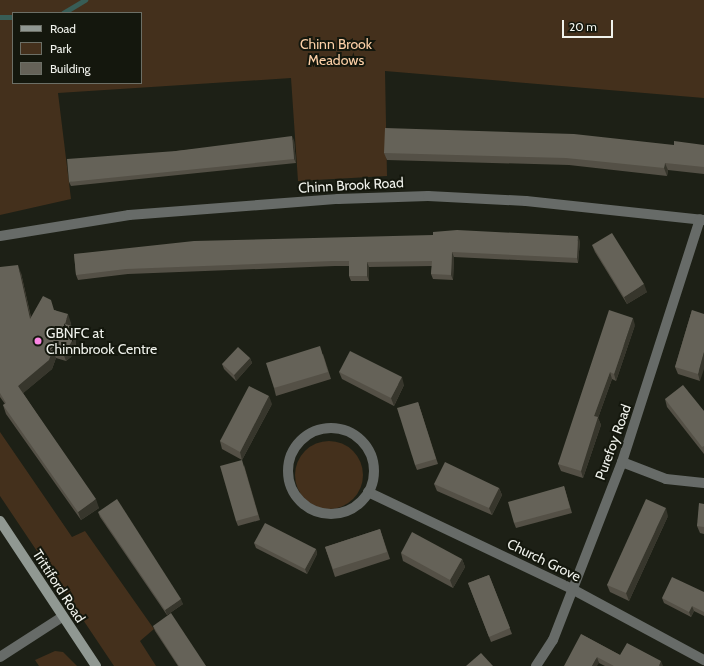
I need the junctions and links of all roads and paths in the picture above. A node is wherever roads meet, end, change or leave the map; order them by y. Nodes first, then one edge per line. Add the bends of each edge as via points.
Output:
1 (702, 219) edge
2 (0, 236) edge
3 (622, 462) junction
4 (704, 483) edge
5 (368, 492) junction
6 (0, 521) edge
7 (572, 589) junction
8 (62, 617) junction
9 (0, 657) edge
10 (704, 660) edge
11 (96, 666) edge
12 (536, 666) edge

1 - 2 street, Chinn Brook Road via 526,201 428,196 338,199 129,215
1 - 3 street, Purefoy Road
3 - 4 street via 666,479
3 - 7 street, Purefoy Road
5 - 5 street via 360,503 341,512 321,513 308,508 297,499 287,473 295,447 318,430 347,431 359,439 371,457 373,479
5 - 7 street, Church Grove
6 - 8 street, Trittiford Road
7 - 10 street, Church Grove
7 - 12 street, Purefoy Road via 553,640
8 - 9 street
8 - 11 street, Trittiford Road

